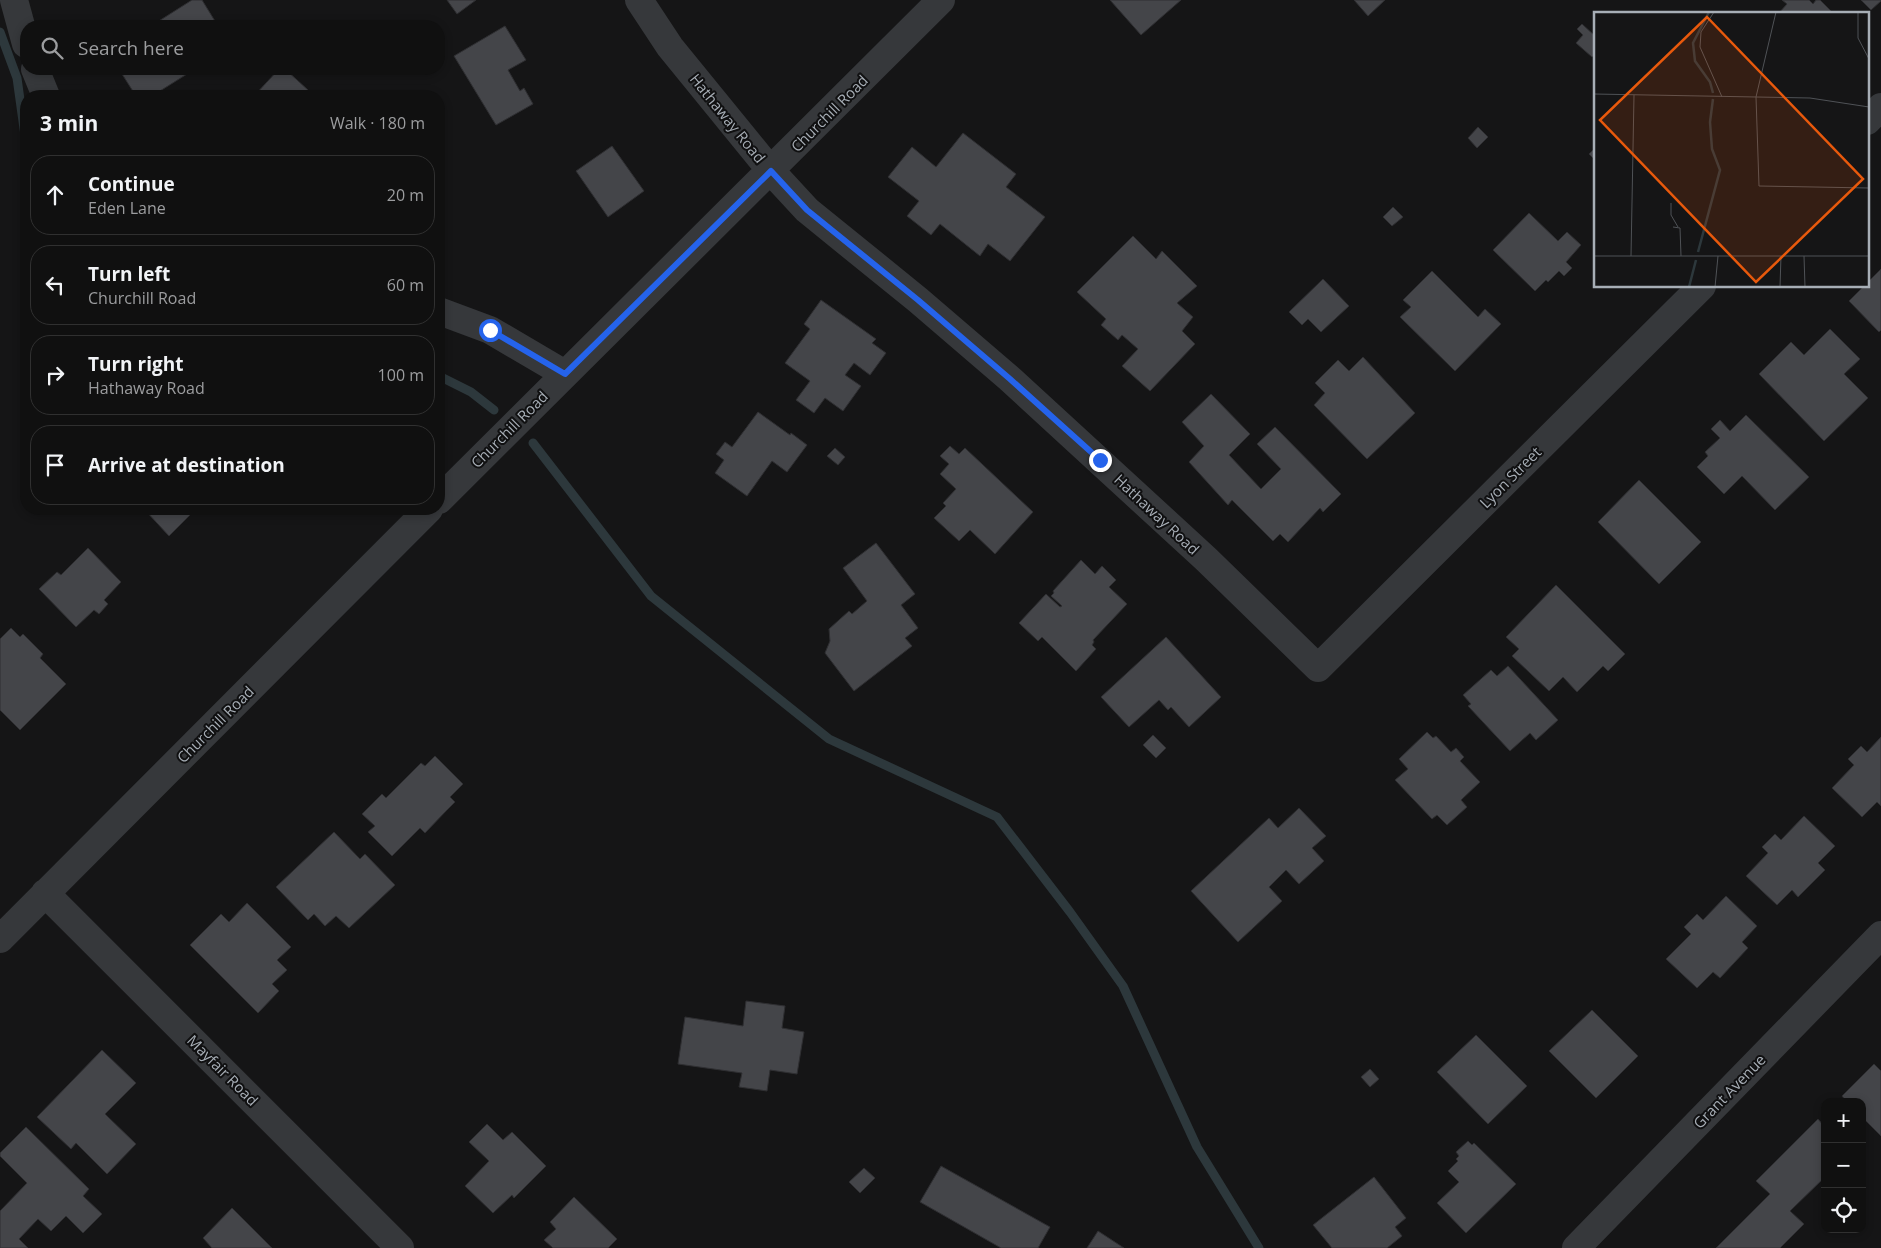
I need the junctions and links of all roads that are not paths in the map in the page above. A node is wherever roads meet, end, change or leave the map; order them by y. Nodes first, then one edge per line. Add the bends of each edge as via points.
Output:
1 (14, 0) edge
2 (639, 0) edge
3 (941, 0) edge
4 (20, 22) edge
5 (37, 75) edge
6 (44, 90) edge
7 (1881, 108) edge
8 (1868, 120) edge
9 (771, 171) junction
10 (1700, 288) edge
11 (445, 313) edge
12 (565, 374) junction
13 (445, 494) edge
14 (424, 515) edge
15 (1318, 668) joint
16 (46, 894) junction
17 (0, 939) edge
18 (1877, 946) edge
19 (400, 1248) edge
20 (1576, 1248) edge

1 - 4 street
2 - 9 street, Hathaway Road via 670,47
3 - 9 street, Churchill Road
5 - 6 street
7 - 8 street
9 - 12 street, Churchill Road
9 - 15 street, Hathaway Road via 807,210 918,300 1093,453
10 - 15 street, Lyon Street
11 - 12 street via 490,330
12 - 13 street, Churchill Road
14 - 16 street, Churchill Road
16 - 17 street, Churchill Road
16 - 19 street, Mayfair Road
18 - 20 street, Grant Avenue

